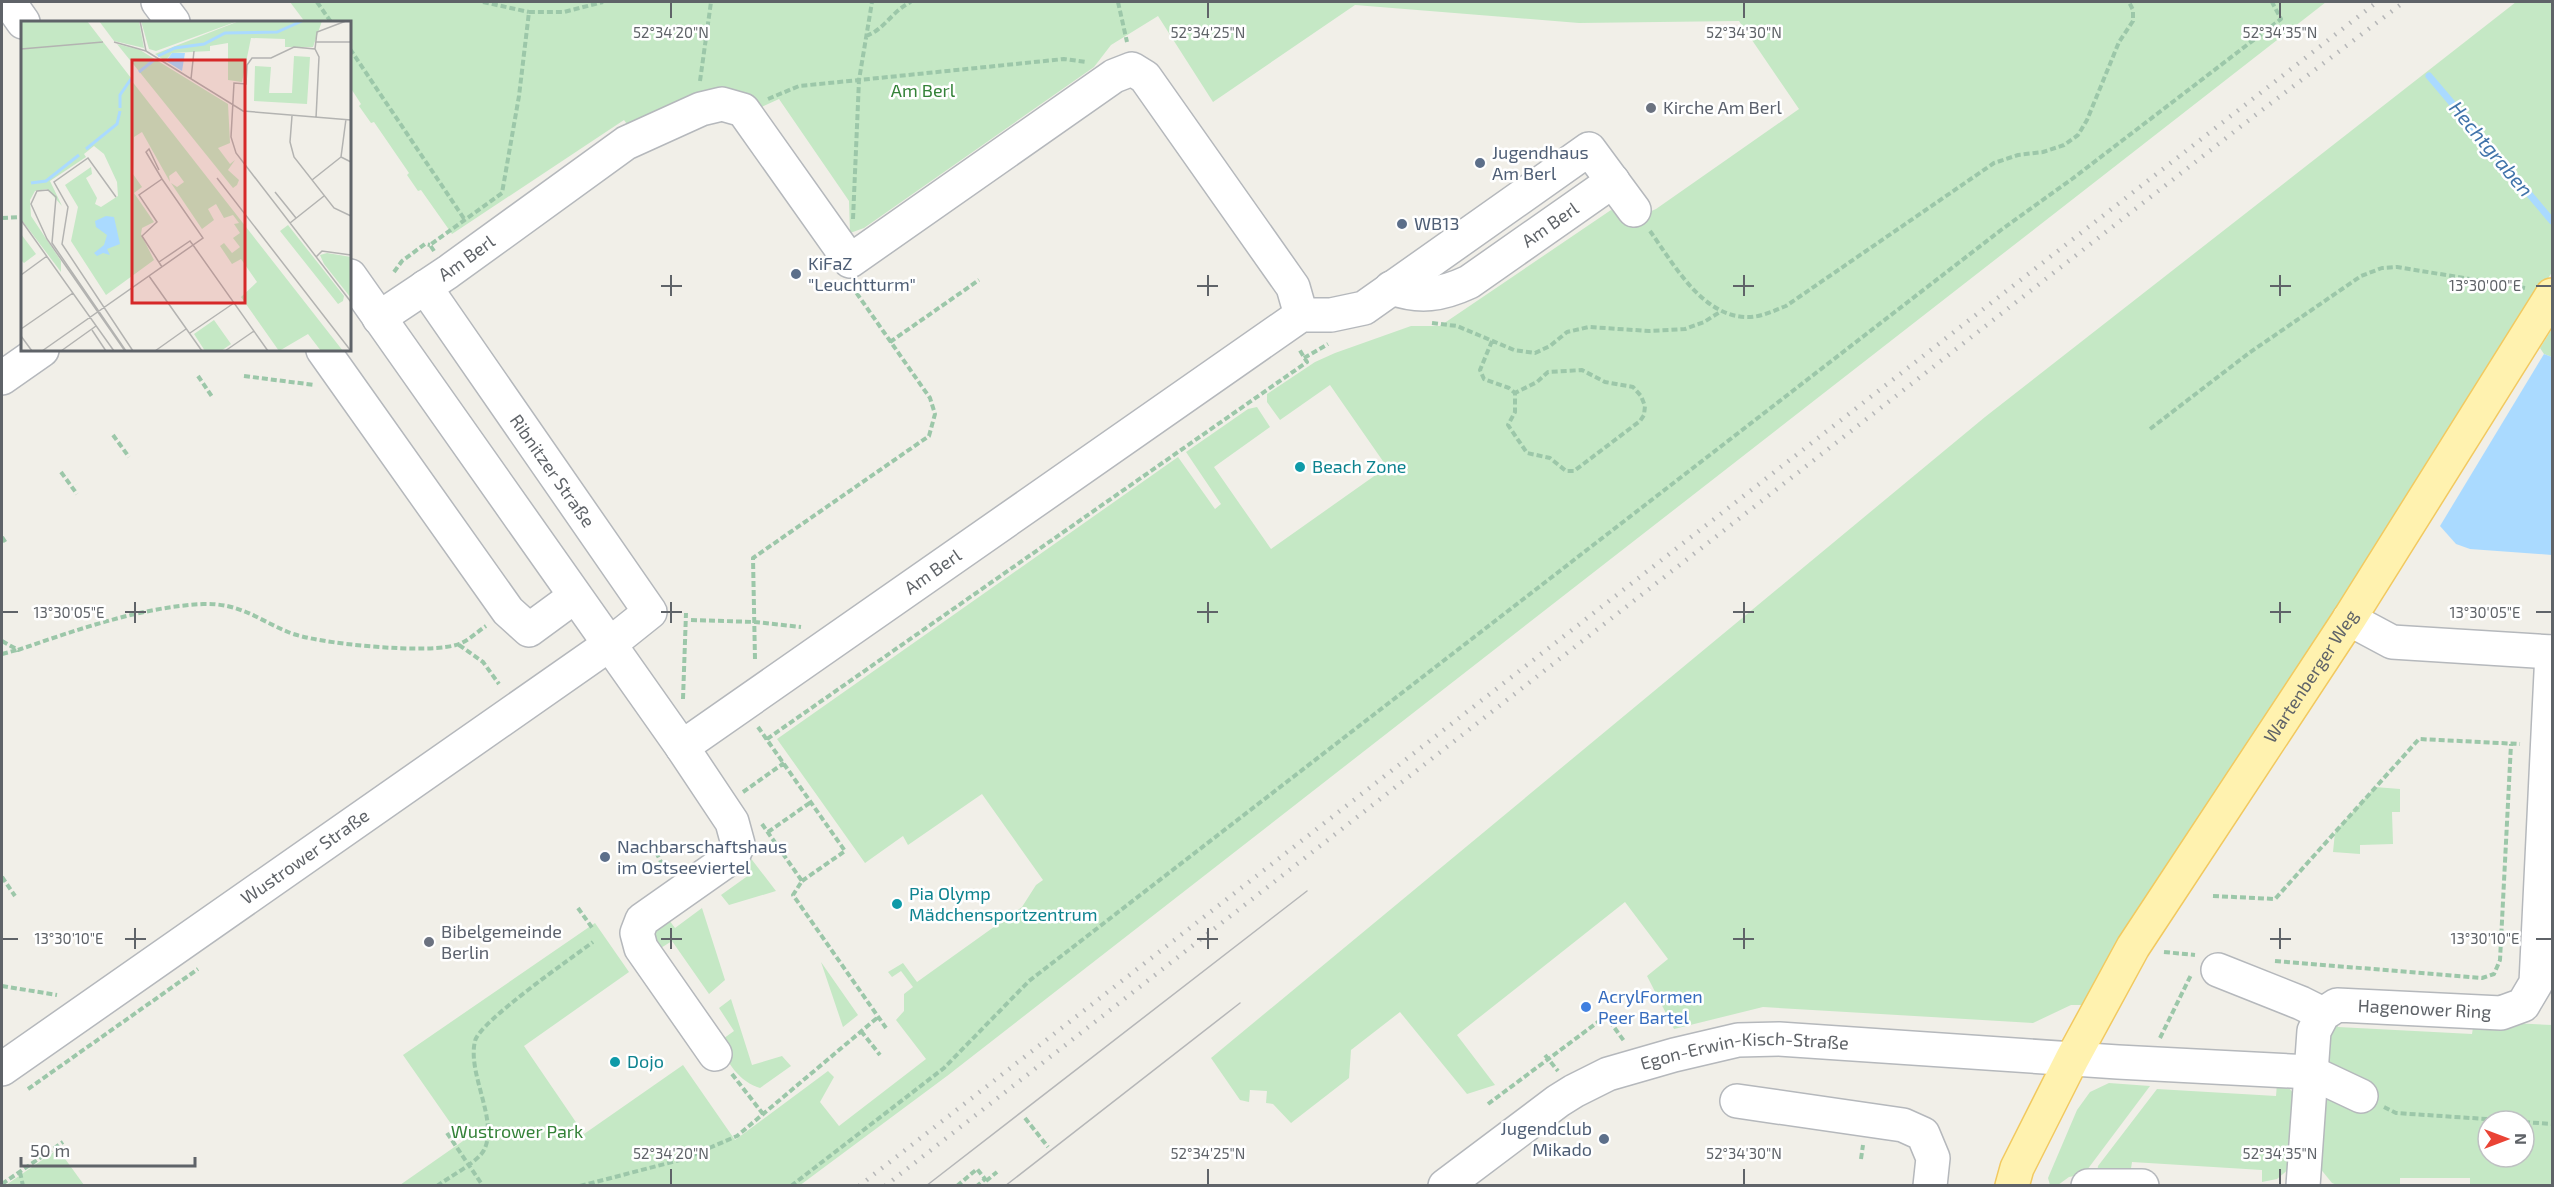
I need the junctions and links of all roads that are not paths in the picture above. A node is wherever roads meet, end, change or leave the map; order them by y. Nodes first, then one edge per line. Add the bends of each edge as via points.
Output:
1 (9, 2) edge
2 (158, 2) edge
3 (22, 21) edge
4 (171, 21) edge
5 (1634, 210) road end
6 (351, 277) edge
7 (425, 287) junction
8 (2551, 298) edge
9 (379, 318) junction
10 (1293, 320) junction
11 (41, 351) edge
12 (324, 351) edge
13 (2, 378) edge
14 (574, 597) junction
15 (2349, 619) junction
16 (609, 644) junction
17 (2552, 652) edge
18 (682, 747) junction
19 (2546, 908) edge
20 (2218, 970) dead end
21 (2323, 1014) junction
22 (715, 1054) road end
23 (2072, 1059) junction
24 (2, 1070) edge
25 (2310, 1072) junction
26 (2361, 1096) road end
27 (1737, 1101) dead end
28 (1449, 1184) edge
29 (1930, 1185) edge
30 (2012, 1185) edge
31 (2088, 1185) edge
32 (2142, 1185) edge
33 (2303, 1185) edge

1 - 3 street
2 - 4 street
5 - 10 street via 1589,149 1364,308
6 - 9 street
7 - 9 street, Am Berl
7 - 10 street, Am Berl via 626,143 701,109 722,104 744,110 850,261 1123,73 1145,77 1293,287
7 - 16 street, Ribnitzer Straße via 650,612
8 - 15 main road, Wartenberger Weg
9 - 14 street
10 - 18 street, Am Berl
11 - 13 street
12 - 14 street via 508,611 529,630
14 - 16 street
15 - 17 street, Hagenower Ring via 2392,642
15 - 23 main road, Wartenberger Weg via 2133,947
16 - 18 street
16 - 24 street, Wustrower Straße
17 - 19 street, Hagenower Ring via 2545,809
18 - 22 street via 736,807 738,844 733,855 642,920 637,933 641,948
19 - 21 street, Hagenower Ring via 2536,983 2523,1005 2501,1013 2337,1005
20 - 21 street
21 - 25 street via 2314,1031
23 - 25 street
23 - 28 street, Egon-Erwin-Kisch-Straße via 1779,1039 1738,1040 1608,1074 1574,1090
23 - 30 main road, Wartenberger Weg
25 - 26 street
25 - 33 street
27 - 29 street via 1903,1125 1923,1134 1933,1158
31 - 32 street

